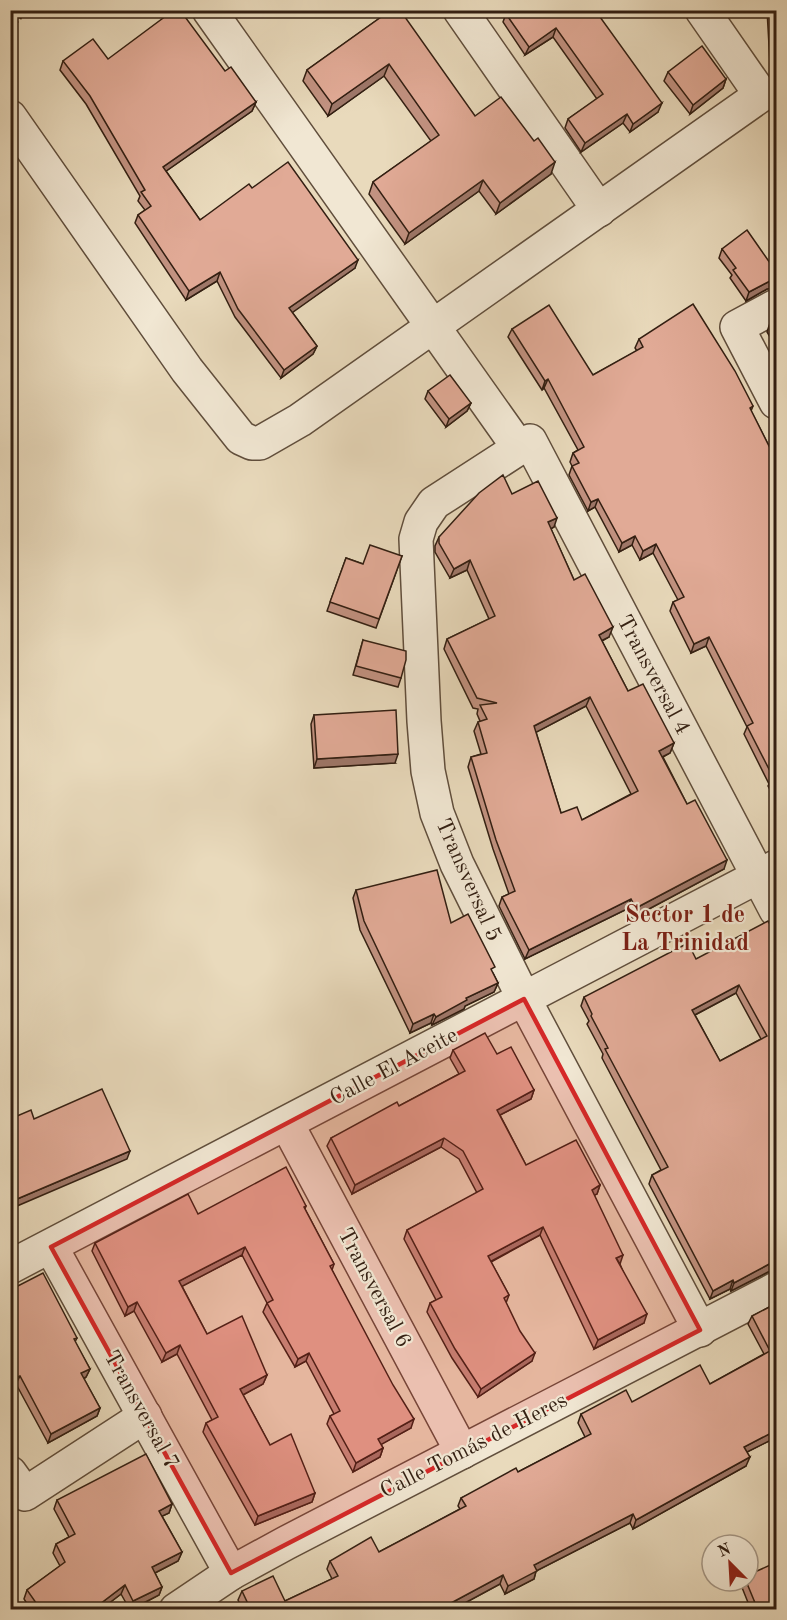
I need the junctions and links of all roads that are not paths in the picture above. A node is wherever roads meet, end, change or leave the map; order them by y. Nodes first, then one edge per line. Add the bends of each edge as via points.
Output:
1 (209, 10) edge
2 (460, 10) edge
3 (702, 11) edge
4 (10, 117) edge
5 (599, 210) junction
6 (777, 306) edge
7 (433, 327) junction
8 (777, 402) edge
9 (524, 444) junction
10 (768, 871) edge
11 (777, 910) edge
12 (524, 999) junction
13 (286, 1124) junction
14 (51, 1247) junction
15 (10, 1267) edge
16 (777, 1289) edge
17 (700, 1329) junction
18 (145, 1416) junction
19 (462, 1452) junction
20 (10, 1473) edge
21 (231, 1573) junction
22 (176, 1610) edge

1 - 7 street, Transversal 4
2 - 5 street
3 - 5 street via 761,95
4 - 7 street via 180,360 241,438 260,444 277,435
5 - 7 street
6 - 8 street via 737,327
7 - 9 street, Transversal 4
9 - 10 street, Transversal 4
9 - 12 street, Transversal 5 via 434,503 425,514 416,539 424,721 428,771 437,813 457,864
10 - 11 street, Transversal 4
10 - 12 street, Calle El Aceite
12 - 13 street, Calle El Aceite
12 - 17 street, Transversal 5
13 - 14 street, Calle El Aceite
13 - 19 street, Transversal 6
14 - 15 street, Calle El Aceite
14 - 18 street, Transversal 7
16 - 17 street, Calle Tomás de Heres
17 - 19 street, Calle Tomás de Heres
18 - 20 street via 25,1494
18 - 21 street, Transversal 7
19 - 21 street, Calle Tomás de Heres
21 - 22 street, Calle Tomás de Heres

